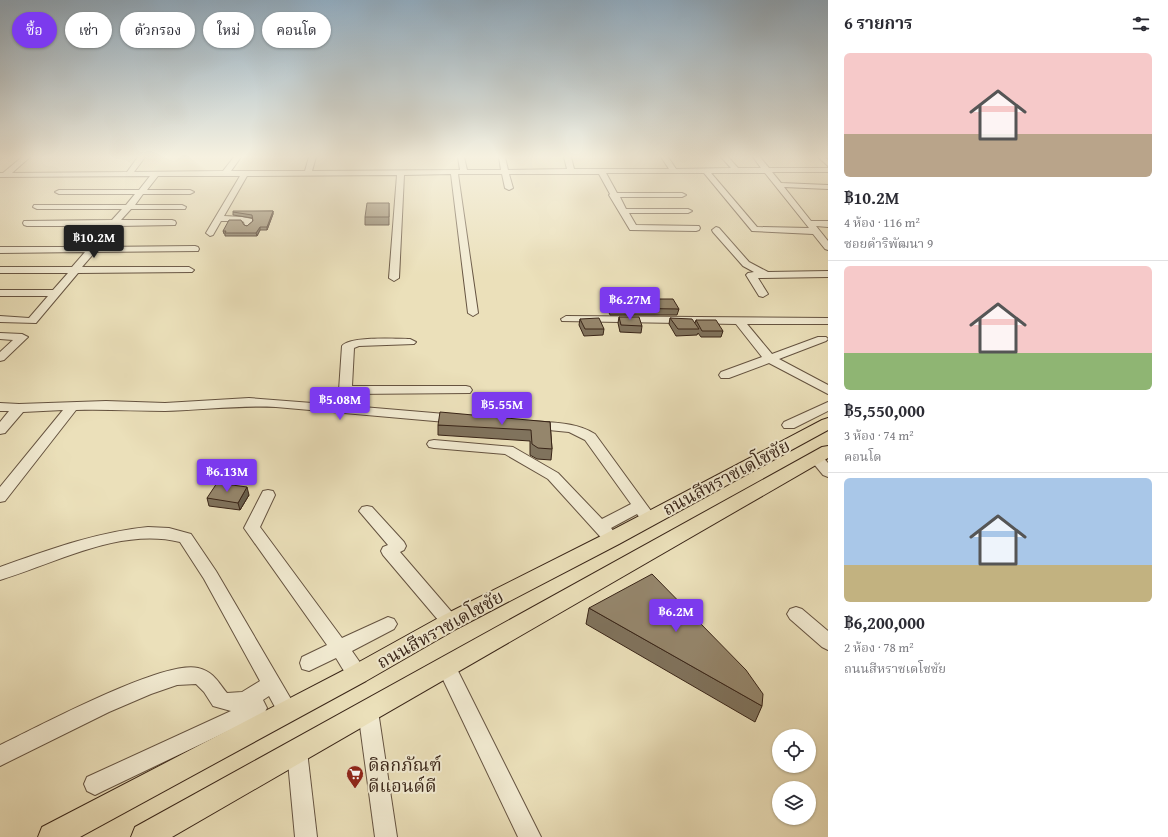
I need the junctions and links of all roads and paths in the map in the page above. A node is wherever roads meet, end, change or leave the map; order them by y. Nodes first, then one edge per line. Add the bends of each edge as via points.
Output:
1 (137, 196) edge
2 (231, 196) edge
3 (399, 196) edge
4 (457, 196) edge
5 (615, 196) edge
6 (727, 196) edge
7 (787, 196) edge
8 (37, 207) dead end
9 (128, 207) junction
10 (182, 207) dead end
11 (623, 211) junction
12 (688, 211) dead end
13 (218, 218) junction
14 (27, 223) dead end
15 (172, 223) dead end
16 (808, 223) junction
17 (114, 224) junction
18 (248, 224) edge
19 (828, 224) edge
20 (696, 228) dead end
21 (716, 230) dead end
22 (814, 231) junction
23 (210, 233) dead end
24 (828, 247) edge
25 (93, 249) junction
26 (195, 249) dead end
27 (0, 250) edge
28 (0, 270) edge
29 (75, 270) junction
30 (189, 270) dead end
31 (766, 274) junction
32 (828, 274) edge
33 (394, 278) dead end
34 (0, 293) edge
35 (56, 293) junction
36 (762, 294) dead end
37 (473, 313) dead end
38 (566, 319) dead end
39 (0, 320) edge
40 (739, 320) junction
41 (828, 321) edge
42 (0, 336) edge
43 (822, 339) dead end
44 (410, 342) dead end
45 (0, 358) edge
46 (769, 358) junction
47 (725, 375) dead end
48 (345, 390) junction
49 (466, 390) dead end
50 (828, 390) edge
51 (828, 406) edge
52 (0, 407) edge
53 (72, 407) junction
54 (19, 408) junction
55 (344, 409) junction
56 (470, 420) edge
57 (828, 423) edge
58 (522, 424) edge
59 (789, 425) dead end
60 (0, 430) edge
61 (434, 444) dead end
62 (824, 460) edge
63 (268, 495) dead end
64 (0, 497) edge
65 (367, 511) dead end
66 (644, 512) junction
67 (606, 532) junction
68 (0, 574) edge
69 (796, 614) dead end
70 (450, 622) junction
71 (388, 624) dead end
72 (828, 642) edge
73 (339, 648) junction
74 (309, 663) dead end
75 (446, 667) junction
76 (358, 674) junction
77 (272, 684) junction
78 (251, 697) junction
79 (368, 711) junction
80 (288, 712) junction
81 (297, 751) junction
82 (0, 756) edge
83 (95, 784) dead end
84 (52, 837) edge
85 (145, 837) edge
86 (306, 837) edge
87 (386, 837) edge
88 (530, 837) edge

1 - 9 street
2 - 13 street
3 - 33 street
4 - 37 street
5 - 11 street
6 - 22 street via 755,228
7 - 16 street
8 - 9 street
9 - 10 street
9 - 17 street
11 - 12 street
11 - 20 street via 633,228
13 - 18 street via 242,219 249,221
13 - 23 street
14 - 17 street
15 - 17 street
16 - 19 street
16 - 22 street
17 - 25 street
21 - 31 street via 746,264
22 - 24 street
25 - 26 street
25 - 27 street
25 - 29 street
28 - 29 street
29 - 30 street
29 - 35 street
31 - 32 street
31 - 36 street via 751,275
34 - 35 street
35 - 39 street via 32,321
38 - 40 street
40 - 41 street
40 - 46 street
42 - 45 street via 22,337
43 - 46 street
44 - 48 street via 358,343 348,346
46 - 47 street
46 - 50 street
48 - 49 street
48 - 55 street
51 - 59 street
52 - 54 street
53 - 54 street
53 - 55 street via 165,407 249,402
53 - 64 street
54 - 60 street
55 - 56 street
57 - 66 main road, ถนนสีหราชเดโชชัย
58 - 66 street via 584,432
61 - 67 street via 508,450 553,476
62 - 75 main road, ถนนสีหราชเดโชชัย
63 - 73 street via 252,528
65 - 70 street via 398,546 389,551
66 - 67 main road, ถนนสีหราชเดโชชัย
67 - 70 main road, ถนนสีหราชเดโชชัย
68 - 77 street via 63,551 124,536 148,533 186,538
69 - 72 street
70 - 76 main road, ถนนสีหราชเดโชชัย
71 - 73 street
73 - 74 street
73 - 76 street
75 - 79 main road, ถนนสีหราชเดโชชัย
75 - 88 street
76 - 80 main road, ถนนสีหราชเดโชชัย
77 - 78 street
77 - 80 street
78 - 82 street via 227,703 220,700 209,683 199,676 166,679
78 - 83 street via 256,708
79 - 81 main road, ถนนสีหราชเดโชชัย
79 - 87 street
80 - 84 main road, ถนนสีหราชเดโชชัย
81 - 85 main road, ถนนสีหราชเดโชชัย
81 - 86 street

